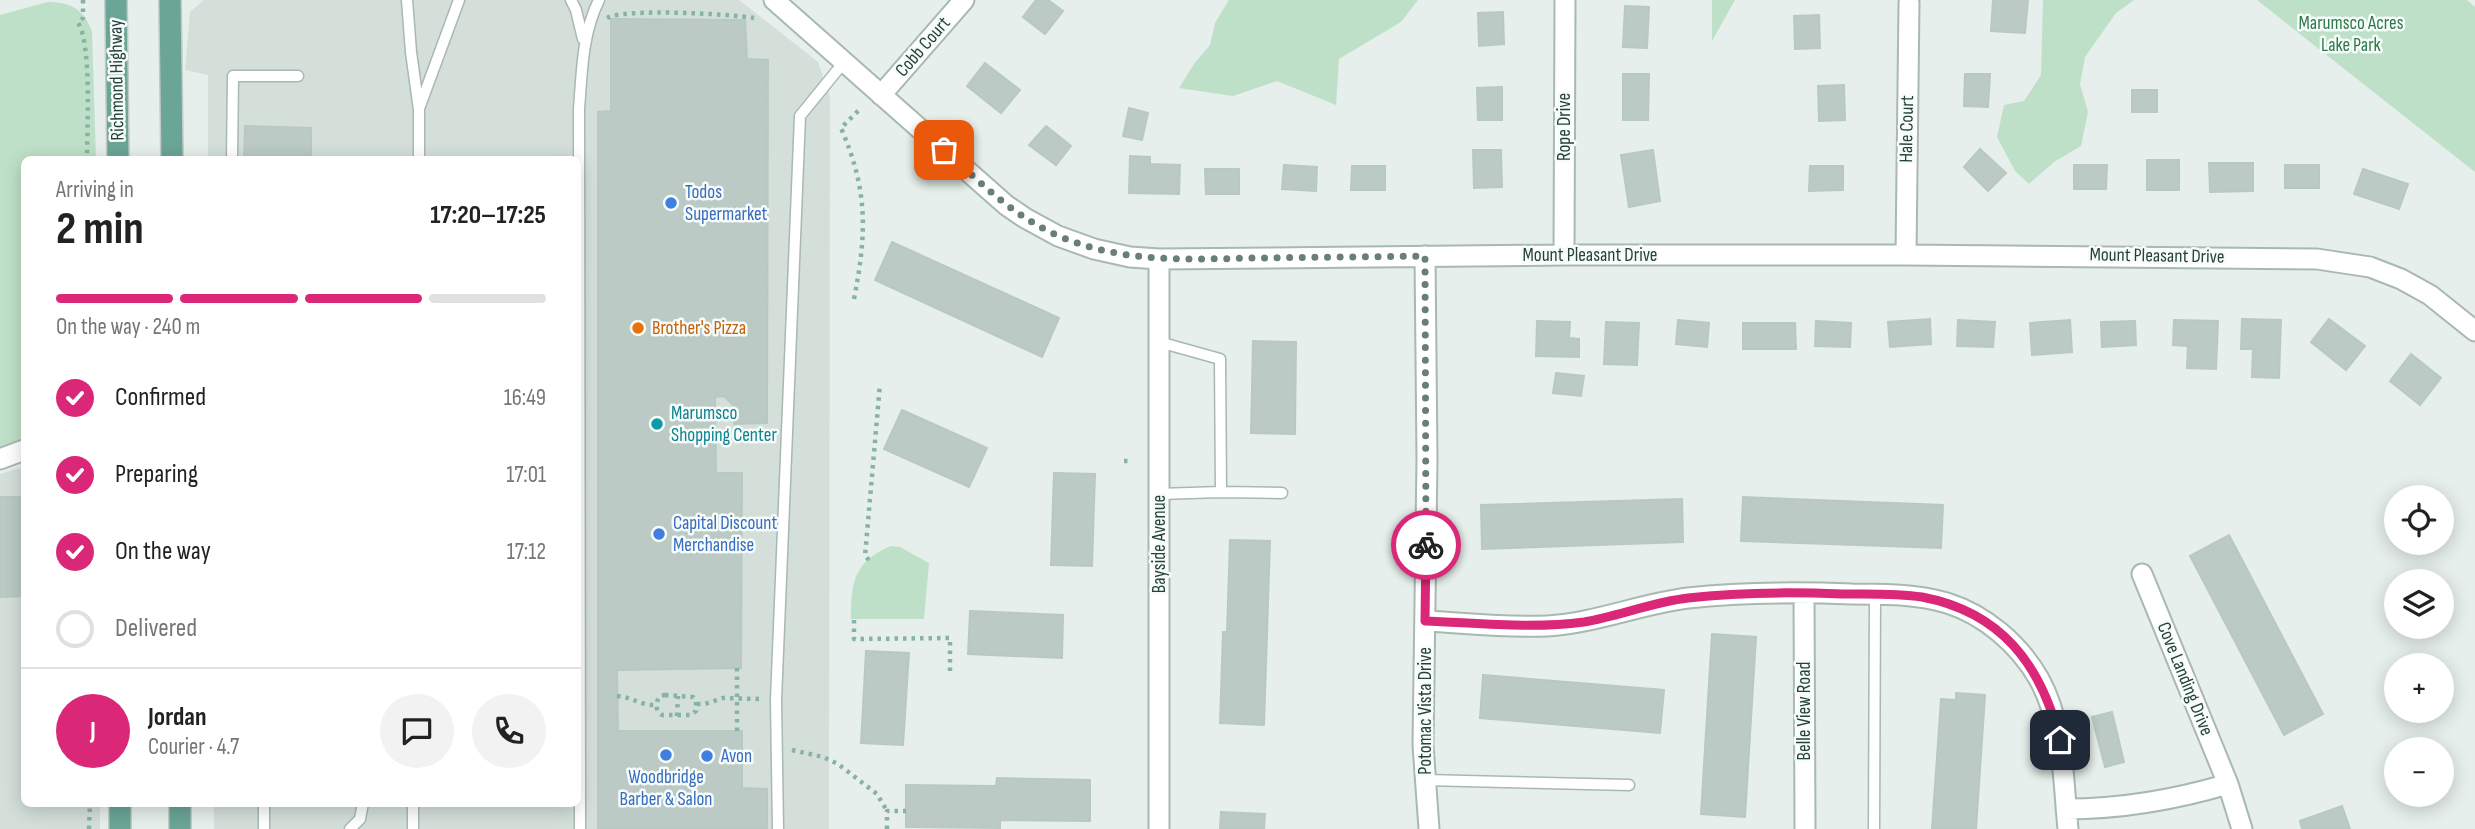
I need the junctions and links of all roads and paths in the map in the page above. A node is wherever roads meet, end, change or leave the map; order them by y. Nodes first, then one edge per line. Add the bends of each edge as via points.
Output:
1 (83, 0) edge
2 (116, 0) edge
3 (170, 0) edge
4 (407, 0) edge
5 (459, 0) edge
6 (571, 0) edge
7 (599, 0) edge
8 (774, 0) edge
9 (964, 0) edge
10 (1564, 0) edge
11 (1909, 3) dead end
12 (606, 18) dead end
13 (754, 18) dead end
14 (584, 43) junction
15 (844, 62) junction
16 (298, 76) dead end
17 (881, 95) junction
18 (419, 110) junction
19 (859, 110) dead end
20 (87, 156) edge
21 (118, 156) edge
22 (172, 156) edge
23 (232, 156) edge
24 (419, 156) edge
25 (579, 156) edge
26 (1564, 255) junction
27 (1906, 255) junction
28 (1425, 256) junction
29 (1159, 259) junction
30 (854, 299) dead end
31 (2475, 331) edge
32 (1159, 342) junction
33 (880, 384) dead end
34 (21, 451) edge
35 (0, 459) edge
36 (1221, 492) junction
37 (1282, 493) dead end
38 (1159, 494) junction
39 (869, 560) dead end
40 (2142, 573) dead end
41 (1804, 593) junction
42 (1875, 594) junction
43 (854, 620) dead end
44 (1425, 621) junction
45 (737, 668) dead end
46 (950, 676) dead end
47 (617, 696) dead end
48 (678, 696) junction
49 (737, 698) junction
50 (776, 700) junction
51 (697, 704) junction
52 (656, 705) junction
53 (677, 716) junction
54 (737, 731) dead end
55 (777, 745) junction
56 (1424, 780) junction
57 (2228, 784) junction
58 (1629, 785) dead end
59 (90, 807) edge
60 (120, 807) edge
61 (180, 807) edge
62 (264, 807) edge
63 (362, 807) edge
64 (413, 807) edge
65 (580, 807) edge
66 (887, 811) junction
67 (906, 811) dead end
68 (2067, 819) edge
69 (89, 829) edge
70 (120, 829) edge
71 (180, 829) edge
72 (264, 829) edge
73 (350, 829) edge
74 (413, 829) edge
75 (580, 829) edge
76 (778, 829) edge
77 (887, 829) edge
78 (1159, 829) edge
79 (1429, 829) edge
80 (1805, 829) edge
81 (1874, 829) edge
82 (2242, 829) edge

1 - 20 path via 83,18 78,23 86,77
2 - 21 main road, Richmond Highway
3 - 22 main road
4 - 18 lane
5 - 18 lane
6 - 14 lane
7 - 14 lane
8 - 15 street, Mount Pleasant Drive
9 - 17 street, Cobb Court
10 - 26 street, Rope Drive
11 - 27 street, Hale Court
12 - 13 path via 626,13
14 - 25 lane
15 - 17 street, Mount Pleasant Drive
15 - 50 lane via 800,116
16 - 23 lane via 233,76
17 - 29 street, Mount Pleasant Drive via 1025,218 1094,249
18 - 24 lane
19 - 30 path via 841,128 855,163 864,208
26 - 27 street, Mount Pleasant Drive
26 - 28 street, Mount Pleasant Drive
27 - 31 street, Mount Pleasant Drive via 2337,260 2401,278
28 - 29 street, Mount Pleasant Drive
28 - 44 street, Potomac Vista Drive
29 - 32 street, Bayside Avenue
32 - 36 lane via 1220,359
32 - 38 street, Bayside Avenue
33 - 39 path via 865,556
34 - 35 street
36 - 37 lane
36 - 38 lane
38 - 78 street, Bayside Avenue
40 - 57 street, Cove Landing Drive
41 - 42 street
41 - 44 street via 1687,598 1546,626
41 - 80 street, Belle View Road
42 - 68 street via 1948,603 2000,632 2021,654 2052,709 2060,740
42 - 81 lane
43 - 46 path via 854,639 950,638
44 - 56 street, Potomac Vista Drive
45 - 49 path
47 - 52 path
48 - 51 path via 690,696
48 - 52 path via 660,696
48 - 53 path
49 - 50 path
49 - 51 path
49 - 54 path
50 - 55 lane
51 - 53 path via 693,714
52 - 53 path via 662,715
55 - 66 path via 836,762 877,794
55 - 76 lane
56 - 58 lane
56 - 79 street, Potomac Vista Drive
57 - 68 street
57 - 82 street, Cove Landing Drive
59 - 69 path
60 - 70 main road
61 - 71 main road
62 - 72 lane
63 - 73 lane via 360,819
64 - 74 lane
65 - 75 lane
66 - 67 path
66 - 77 path

